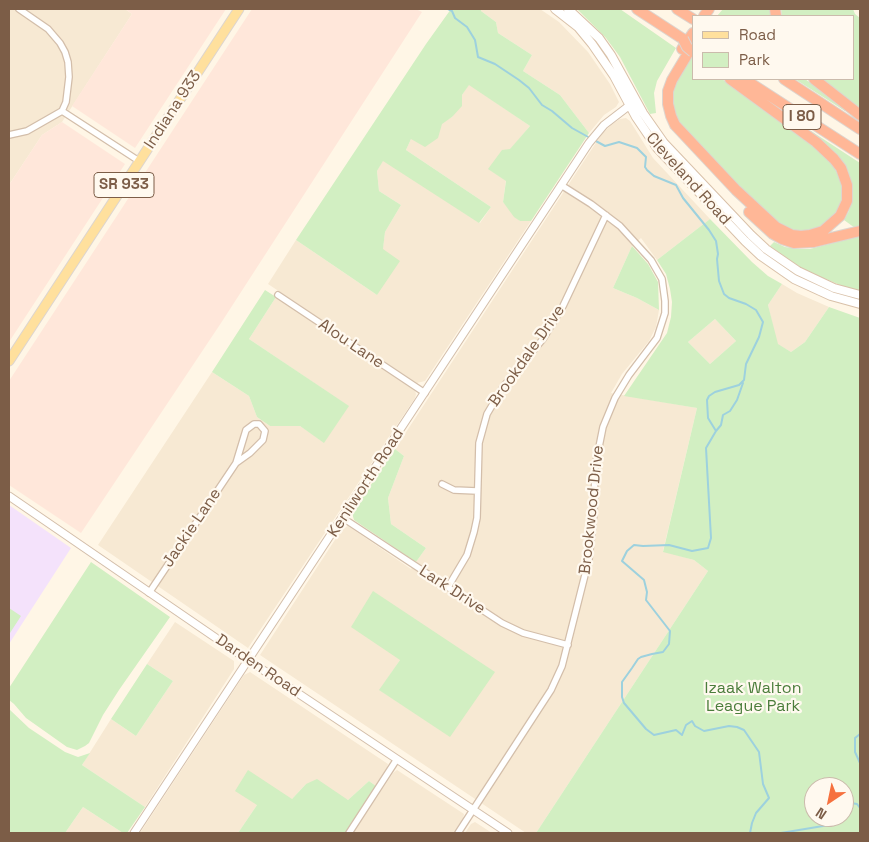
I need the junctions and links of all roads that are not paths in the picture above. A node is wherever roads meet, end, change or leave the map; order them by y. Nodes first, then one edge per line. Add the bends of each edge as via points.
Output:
1 (19, 9) edge
2 (239, 9) edge
3 (555, 9) edge
4 (568, 9) edge
5 (637, 9) edge
6 (679, 10) edge
7 (692, 18) edge
8 (692, 35) edge
9 (683, 39) junction
10 (692, 44) edge
11 (692, 47) edge
12 (692, 51) edge
13 (731, 80) edge
14 (746, 80) edge
15 (786, 80) edge
16 (815, 80) edge
17 (630, 105) junction
18 (62, 112) junction
19 (860, 115) edge
20 (860, 129) edge
21 (9, 135) edge
22 (860, 154) edge
23 (139, 161) junction
24 (561, 185) junction
25 (606, 215) junction
26 (860, 231) edge
27 (278, 295) dead end
28 (860, 295) edge
29 (860, 304) edge
30 (9, 362) edge
31 (425, 393) junction
32 (236, 463) junction
33 (442, 484) dead end
34 (477, 490) junction
35 (9, 496) edge
36 (343, 518) junction
37 (448, 587) junction
38 (149, 593) junction
39 (568, 645) junction
40 (248, 660) junction
41 (397, 760) junction
42 (473, 810) junction
43 (134, 833) edge
44 (349, 833) edge
45 (458, 833) edge
46 (508, 833) edge

1 - 18 street via 48,29 64,52 69,77
2 - 23 main road, Indiana 933 / SR 933
3 - 17 main road, Cleveland Road via 578,27 592,44
4 - 28 main road, Cleveland Road via 594,33 611,55 643,113 664,143 751,235 798,271 834,288
5 - 9 highway
6 - 7 highway
8 - 26 highway via 668,73 662,90 664,116 680,141 761,224 782,239 794,243 814,242
9 - 10 highway, bridge
9 - 12 highway, bridge
11 - 13 highway via 668,91 668,104 676,125 776,228 801,236 823,231 840,216 846,201 847,185 841,168 816,142
14 - 22 highway, I 80
15 - 20 highway, I 80
16 - 19 highway
17 - 24 street, Kenilworth Road via 597,132
17 - 29 main road, Cleveland Road via 657,148 761,256 811,288
18 - 21 street via 27,131
18 - 23 street
23 - 30 main road, Indiana 933 / SR 933
24 - 25 street, Brookwood Drive
24 - 31 street, Kenilworth Road
25 - 34 street, Brookdale Drive via 564,306 503,387 488,414 479,444
25 - 39 street, Brookwood Drive via 638,243 658,270 664,291 665,313 657,338 615,398 603,427 595,467 589,559
27 - 31 street, Alou Lane
31 - 36 street, Kenilworth Road
32 - 32 street, Jackie Lane via 263,440 266,435 263,427 254,424 246,430
32 - 38 street, Jackie Lane
33 - 34 street via 454,490
34 - 37 street, Brookdale Drive via 477,518 471,545
35 - 38 street, Darden Road
36 - 37 street, Lark Drive
36 - 40 street, Kenilworth Road
37 - 39 street, Lark Drive via 514,629
38 - 40 street, Darden Road
39 - 42 street, Brookwood Drive via 551,690
40 - 41 street, Darden Road
40 - 43 street, Kenilworth Road
41 - 42 street, Darden Road
41 - 44 street
42 - 45 street, Brookwood Drive
42 - 46 street, Darden Road

